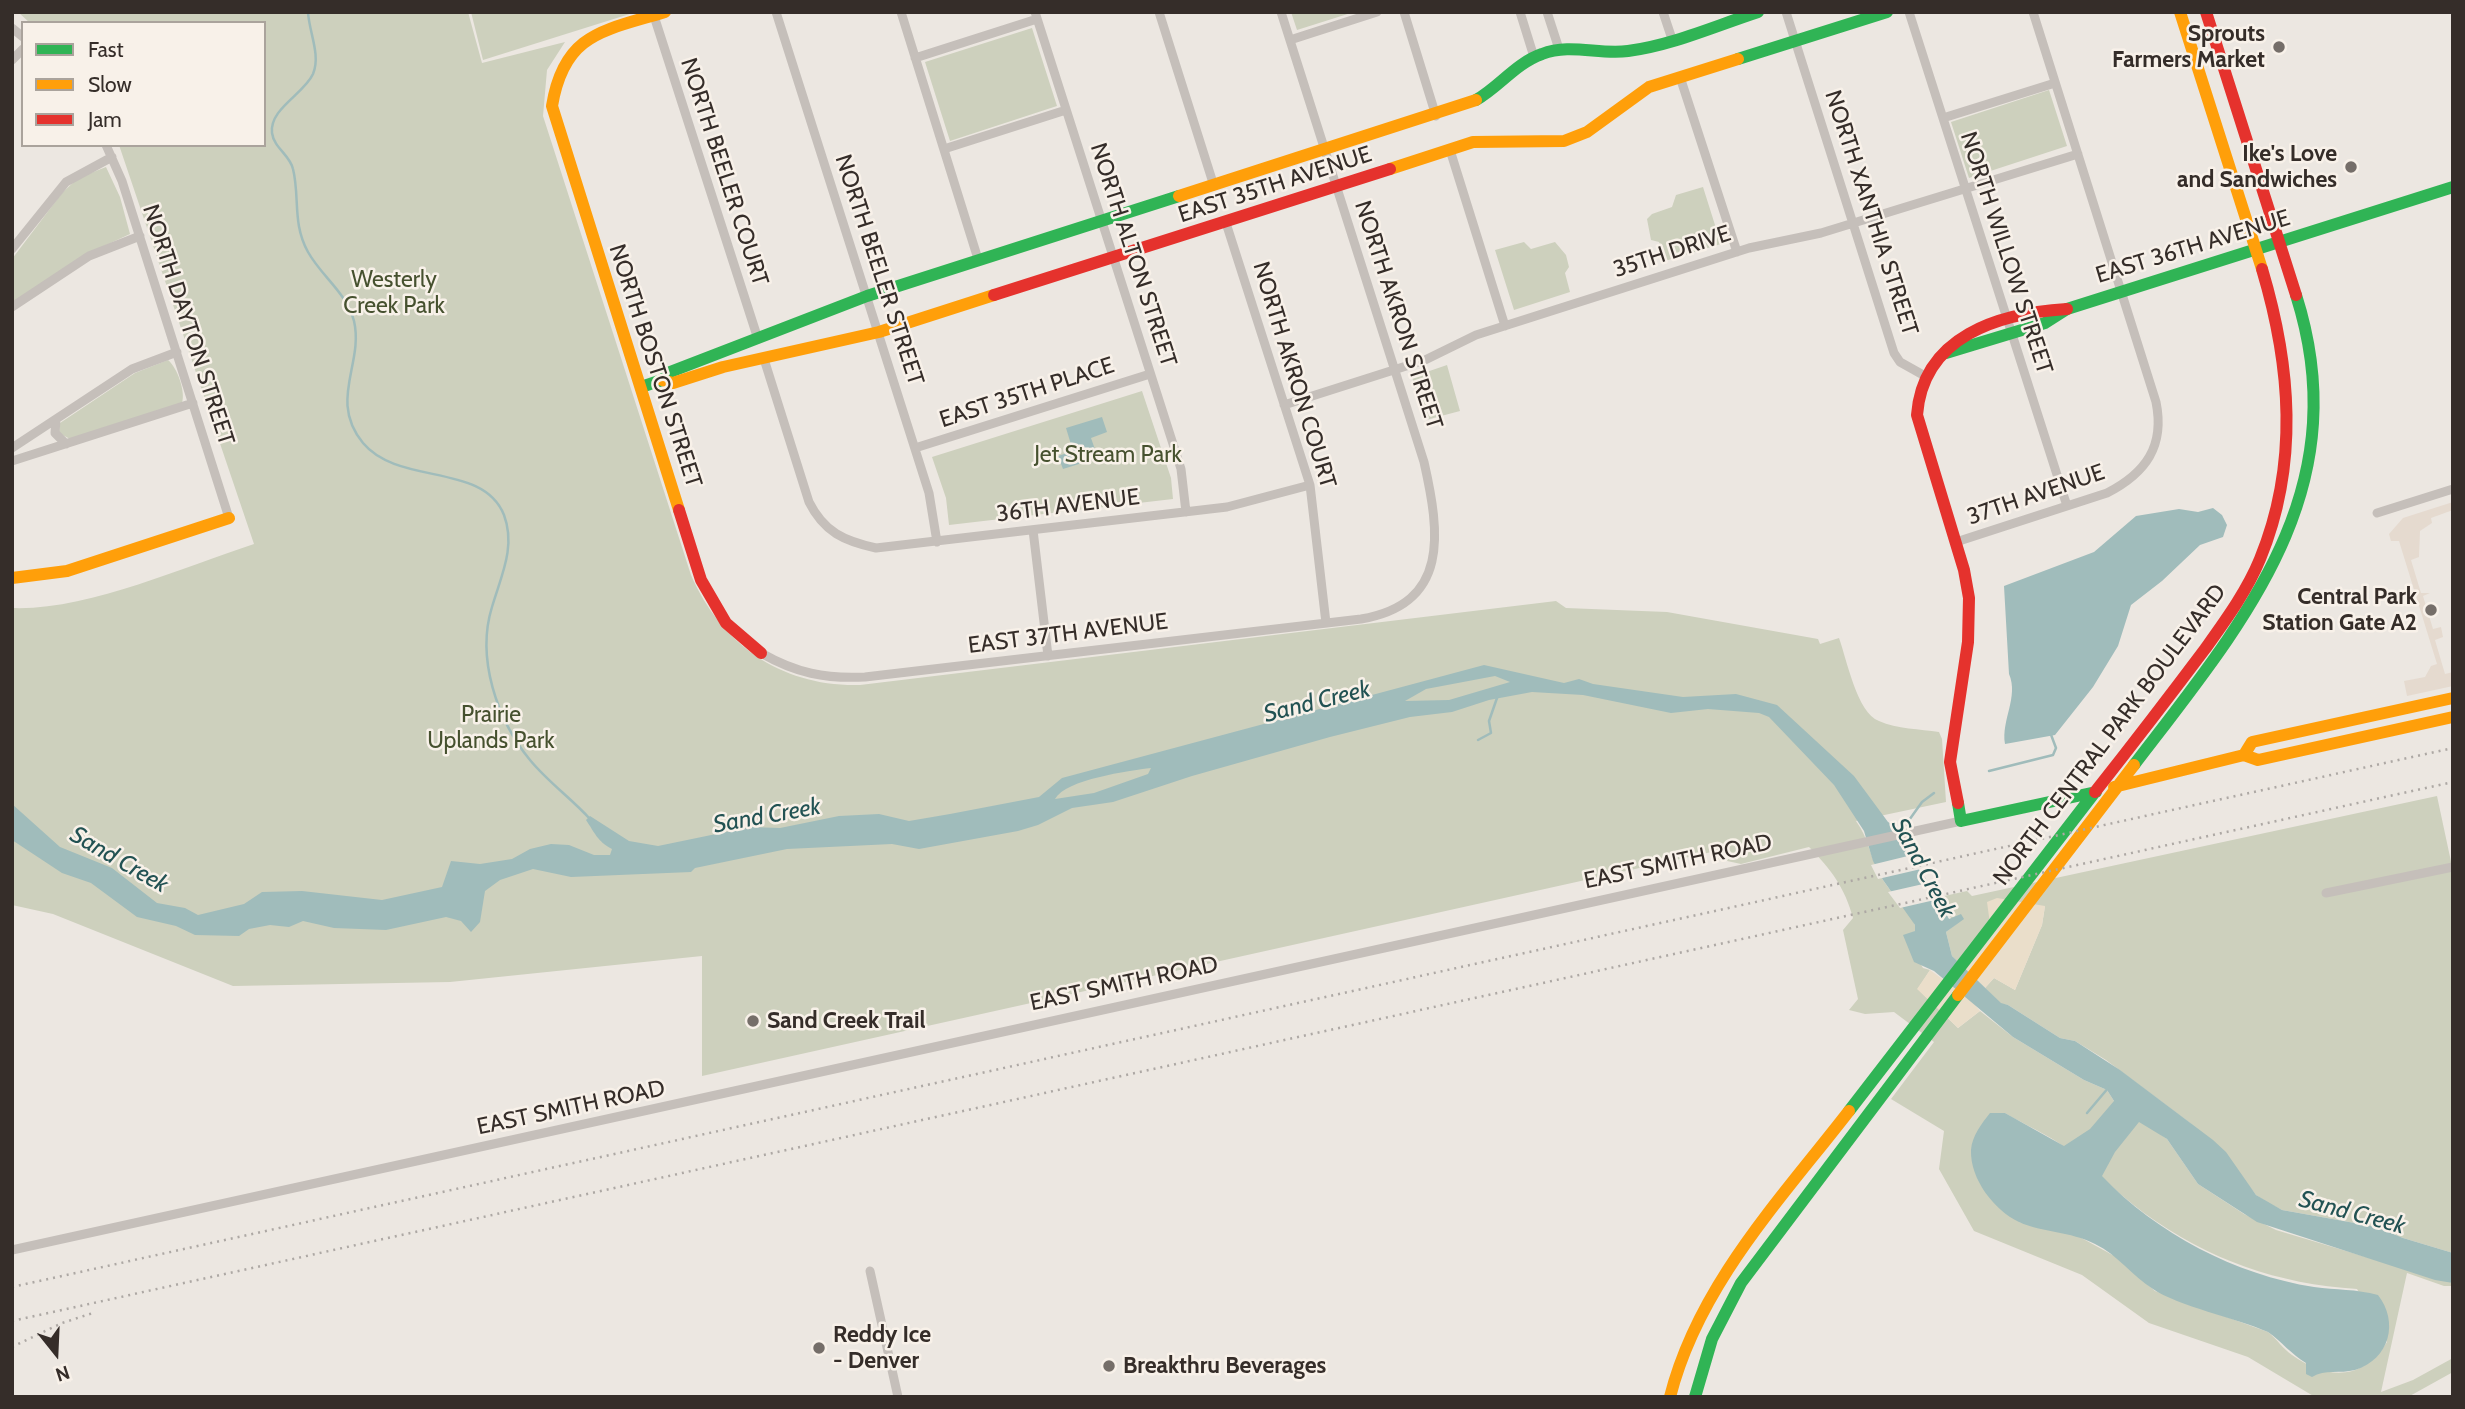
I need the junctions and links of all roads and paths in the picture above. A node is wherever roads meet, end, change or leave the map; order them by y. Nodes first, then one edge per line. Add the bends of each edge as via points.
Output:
1 (776, 12) edge
2 (901, 12) edge
3 (1160, 12) edge
4 (1281, 12) edge
5 (1377, 12) edge
6 (1404, 12) edge
7 (1520, 12) edge
8 (1547, 12) edge
9 (1663, 12) edge
10 (1758, 12) edge
11 (1786, 12) edge
12 (1887, 12) edge
13 (1909, 12) edge
14 (2033, 12) edge
15 (2180, 12) edge
16 (2206, 12) edge
17 (660, 14) edge
18 (1036, 16) edge
19 (1672, 39) junction
20 (1290, 40) junction
21 (1795, 41) junction
22 (1559, 49) junction
23 (1534, 57) junction
24 (915, 58) junction
25 (1680, 77) junction
26 (2055, 83) junction
27 (1066, 110) junction
28 (1436, 116) junction
29 (1943, 118) junction
30 (107, 147) edge
31 (944, 149) junction
32 (1450, 150) junction
33 (1325, 151) junction
34 (2078, 154) junction
35 (112, 157) junction
36 (1214, 186) junction
37 (2453, 187) edge
38 (1337, 188) junction
39 (1964, 188) junction
40 (1102, 221) junction
41 (1226, 223) junction
42 (1853, 223) junction
43 (140, 236) junction
44 (2278, 242) junction
45 (12, 249) edge
46 (2255, 249) junction
47 (1737, 252) junction
48 (1114, 258) junction
49 (978, 259) junction
50 (2121, 292) junction
51 (867, 296) junction
52 (12, 307) edge
53 (2067, 309) junction
54 (2007, 320) junction
55 (1505, 326) junction
56 (879, 332) junction
57 (2011, 334) junction
58 (758, 340) junction
59 (177, 352) junction
60 (1946, 353) junction
61 (764, 359) junction
62 (1395, 370) junction
63 (1150, 374) junction
64 (1925, 376) junction
65 (662, 380) junction
66 (641, 387) junction
67 (193, 403) junction
68 (1284, 405) junction
69 (56, 420) junction
70 (66, 444) junction
71 (915, 448) junction
72 (12, 449) edge
73 (12, 461) edge
74 (1310, 485) junction
75 (2453, 489) edge
76 (2067, 506) junction
77 (1185, 512) junction
78 (2377, 513) dead end
79 (229, 518) joint
80 (1033, 530) junction
81 (937, 542) junction
82 (1956, 542) junction
83 (12, 578) edge
84 (1385, 615) joint
85 (1326, 622) junction
86 (761, 653) joint
87 (1048, 656) junction
88 (2453, 698) edge
89 (2453, 717) edge
90 (2244, 755) junction
91 (1961, 821) junction
92 (2453, 867) edge
93 (2326, 893) dead end
94 (1911, 1044) junction
95 (12, 1250) edge
96 (870, 1271) dead end
97 (898, 1397) edge
98 (1671, 1397) edge
99 (1695, 1397) edge

1 - 51 street, NORTH BEELER STREET
2 - 24 street
3 - 36 street
4 - 20 street, NORTH AKRON STREET
5 - 20 street
6 - 28 street
7 - 23 street
8 - 22 street
9 - 19 street
10 - 19 street, EAST 35TH AVENUE
11 - 21 street, NORTH XANTHIA STREET
12 - 21 street, EAST 35TH AVENUE
13 - 29 street, NORTH WILLOW STREET
14 - 26 street
15 - 46 street, NORTH CENTRAL PARK BOULEVARD
16 - 44 street, NORTH CENTRAL PARK BOULEVARD
17 - 58 street, NORTH BEELER COURT
17 - 66 street, NORTH BOSTON STREET via 596,34 569,52 557,72 552,106
18 - 24 street
18 - 27 street, NORTH ALTON STREET
19 - 22 street, EAST 35TH AVENUE via 1626,52
20 - 33 street, NORTH AKRON STREET
21 - 25 street, EAST 35TH AVENUE
21 - 42 street, NORTH XANTHIA STREET
22 - 23 street, EAST 35TH AVENUE
23 - 28 street, EAST 35TH AVENUE via 1478,100
24 - 31 street
25 - 32 street, EAST 35TH AVENUE via 1640,91 1597,127 1569,140 1487,139
25 - 47 street
26 - 29 street
26 - 34 street
27 - 31 street
27 - 40 street, NORTH ALTON STREET
28 - 33 street, EAST 35TH AVENUE
29 - 39 street, NORTH WILLOW STREET
30 - 35 street, NORTH DAYTON STREET
31 - 49 street
32 - 38 street, EAST 35TH AVENUE
32 - 55 street
33 - 36 street, EAST 35TH AVENUE
33 - 38 street, NORTH AKRON STREET
34 - 39 street, 35TH DRIVE
34 - 50 street
35 - 43 street, NORTH DAYTON STREET
35 - 45 street via 66,182
36 - 40 street, EAST 35TH AVENUE
37 - 44 street, EAST 36TH AVENUE
38 - 41 street, EAST 35TH AVENUE
38 - 62 street, NORTH AKRON STREET
39 - 42 street, 35TH DRIVE
39 - 54 street, NORTH WILLOW STREET
40 - 48 street, NORTH ALTON STREET
40 - 49 street, EAST 35TH AVENUE
41 - 48 street, EAST 35TH AVENUE
41 - 68 street, NORTH AKRON COURT
42 - 47 street, 35TH DRIVE
42 - 64 street, NORTH XANTHIA STREET via 1894,353 1900,362
43 - 52 street via 89,256
43 - 59 street, NORTH DAYTON STREET
44 - 46 street, EAST 36TH AVENUE
44 - 94 street, NORTH CENTRAL PARK BOULEVARD via 2298,302 2311,368 2313,436 2305,486 2280,556 2227,644
46 - 50 street, EAST 36TH AVENUE
46 - 94 street, NORTH CENTRAL PARK BOULEVARD via 2281,333 2288,383 2285,459 2273,522 2254,573 2233,608
47 - 55 street, 35TH DRIVE
48 - 56 street, EAST 35TH AVENUE
48 - 63 street, NORTH ALTON STREET
49 - 51 street, EAST 35TH AVENUE
50 - 53 street, EAST 36TH AVENUE
50 - 76 street, 37TH AVENUE via 2156,402 2159,425 2154,452 2129,482
51 - 56 street, NORTH BEELER STREET
51 - 58 street, EAST 35TH AVENUE
53 - 54 street, EAST 36TH AVENUE via 2043,309
53 - 57 street, EAST 36TH AVENUE via 2045,323
54 - 57 street, NORTH WILLOW STREET
54 - 60 street, EAST 36TH AVENUE via 1962,335
55 - 62 street, 35TH DRIVE
56 - 61 street, EAST 35TH AVENUE
56 - 71 street, NORTH BEELER STREET
57 - 60 street, EAST 36TH AVENUE
57 - 76 street, NORTH WILLOW STREET
58 - 65 street, EAST 35TH AVENUE via 670,372
59 - 67 street, NORTH DAYTON STREET
59 - 69 street via 132,369
60 - 64 street, EAST 36TH AVENUE
61 - 65 street, EAST 35TH AVENUE via 673,383
61 - 81 street, 36TH AVENUE via 809,502 831,533 876,548
62 - 68 street, 35TH DRIVE
62 - 84 street, NORTH AKRON STREET via 1431,490 1435,552 1423,586 1411,601
63 - 71 street, EAST 35TH PLACE
63 - 77 street, NORTH ALTON STREET via 1181,469
64 - 82 street via 1917,401 1917,421
65 - 66 street, EAST 35TH AVENUE
66 - 86 street, NORTH BOSTON STREET via 701,580 726,623
67 - 70 street
67 - 79 street, NORTH DAYTON STREET
68 - 74 street, NORTH AKRON COURT
69 - 70 street via 55,433
69 - 72 street
70 - 73 street
71 - 81 street, NORTH BEELER STREET
74 - 77 street, 36TH AVENUE via 1248,503
74 - 85 street, NORTH AKRON COURT
75 - 78 street
76 - 82 street, 37TH AVENUE
77 - 80 street, 36TH AVENUE
79 - 83 street via 67,571
80 - 81 street, 36TH AVENUE
80 - 87 street
82 - 91 street via 1970,613 1951,752
84 - 85 street, EAST 37TH AVENUE
85 - 87 street, EAST 37TH AVENUE
86 - 87 street, EAST 37TH AVENUE via 808,675 836,678
88 - 90 street, EAST SMITH ROAD via 2252,742
89 - 90 street, EAST SMITH ROAD via 2258,760
90 - 91 street, EAST SMITH ROAD
91 - 95 street, EAST SMITH ROAD
92 - 93 street
94 - 98 street, NORTH CENTRAL PARK BOULEVARD via 1716,1288 1685,1346
94 - 99 street, NORTH CENTRAL PARK BOULEVARD via 1741,1283 1712,1339
96 - 97 street

